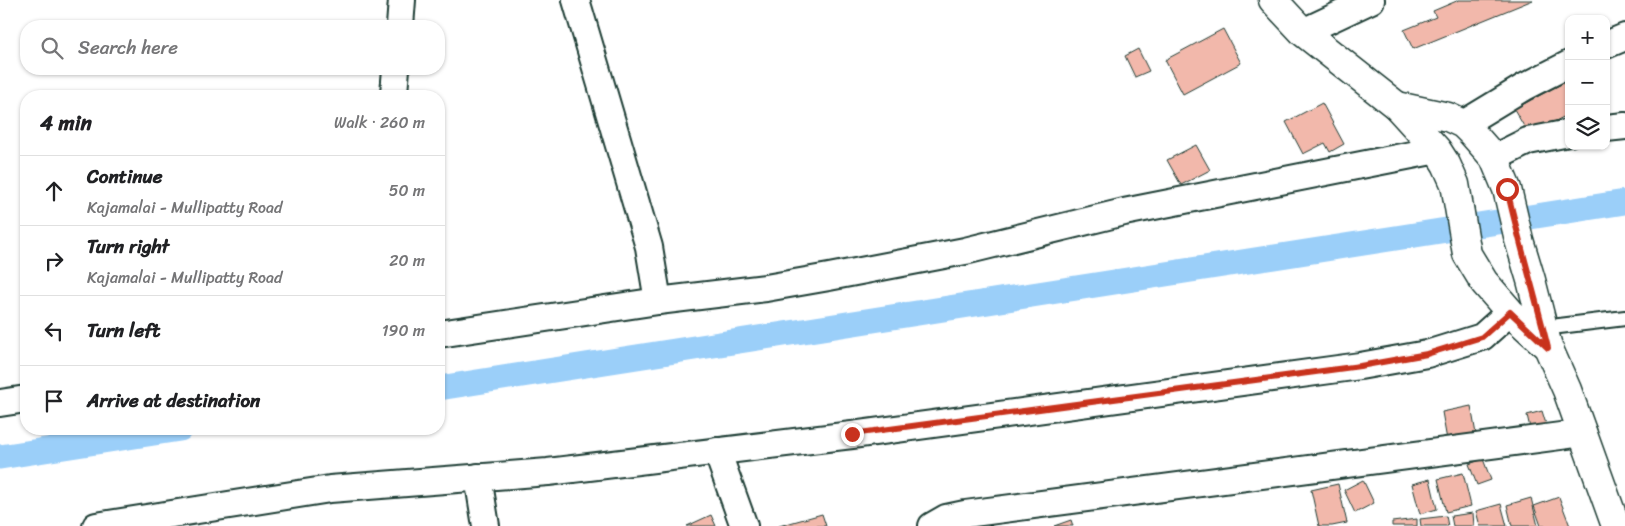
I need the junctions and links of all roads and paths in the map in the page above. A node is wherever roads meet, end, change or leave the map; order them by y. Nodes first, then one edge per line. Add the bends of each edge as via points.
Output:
1 (402, 0) edge
2 (576, 0) edge
3 (1274, 0) edge
4 (1371, 0) edge
5 (400, 20) edge
6 (1303, 32) junction
7 (1625, 37) edge
8 (1610, 43) edge
9 (1565, 66) edge
10 (1397, 106) junction
11 (1463, 124) junction
12 (1625, 126) edge
13 (1610, 128) edge
14 (1565, 134) edge
15 (1437, 150) junction
16 (1494, 158) junction
17 (658, 302) junction
18 (1510, 312) junction
19 (1625, 318) edge
20 (445, 333) edge
21 (1546, 338) junction
22 (20, 400) edge
23 (0, 403) edge
24 (1583, 433) junction
25 (717, 451) junction
26 (478, 477) junction
27 (96, 526) edge
28 (486, 526) edge
29 (744, 526) edge
30 (932, 526) edge
31 (1616, 526) edge

1 - 5 street
2 - 17 street via 649,247
3 - 6 main road
4 - 6 street
6 - 10 main road
7 - 8 street
9 - 11 street
10 - 11 main road via 1448,117
10 - 15 main road
11 - 16 main road
12 - 13 street
14 - 16 street via 1528,142
15 - 17 street via 1124,212 965,251 829,278
15 - 18 main road via 1455,184 1467,254 1484,282
16 - 21 main road via 1507,189
17 - 20 street
18 - 21 main road
18 - 25 street via 1482,337 1427,354
19 - 21 lane
21 - 24 main road
22 - 23 street
24 - 30 street via 965,514 946,518
24 - 31 main road
25 - 26 street via 548,472
25 - 29 street
26 - 27 street via 330,489
26 - 28 street

